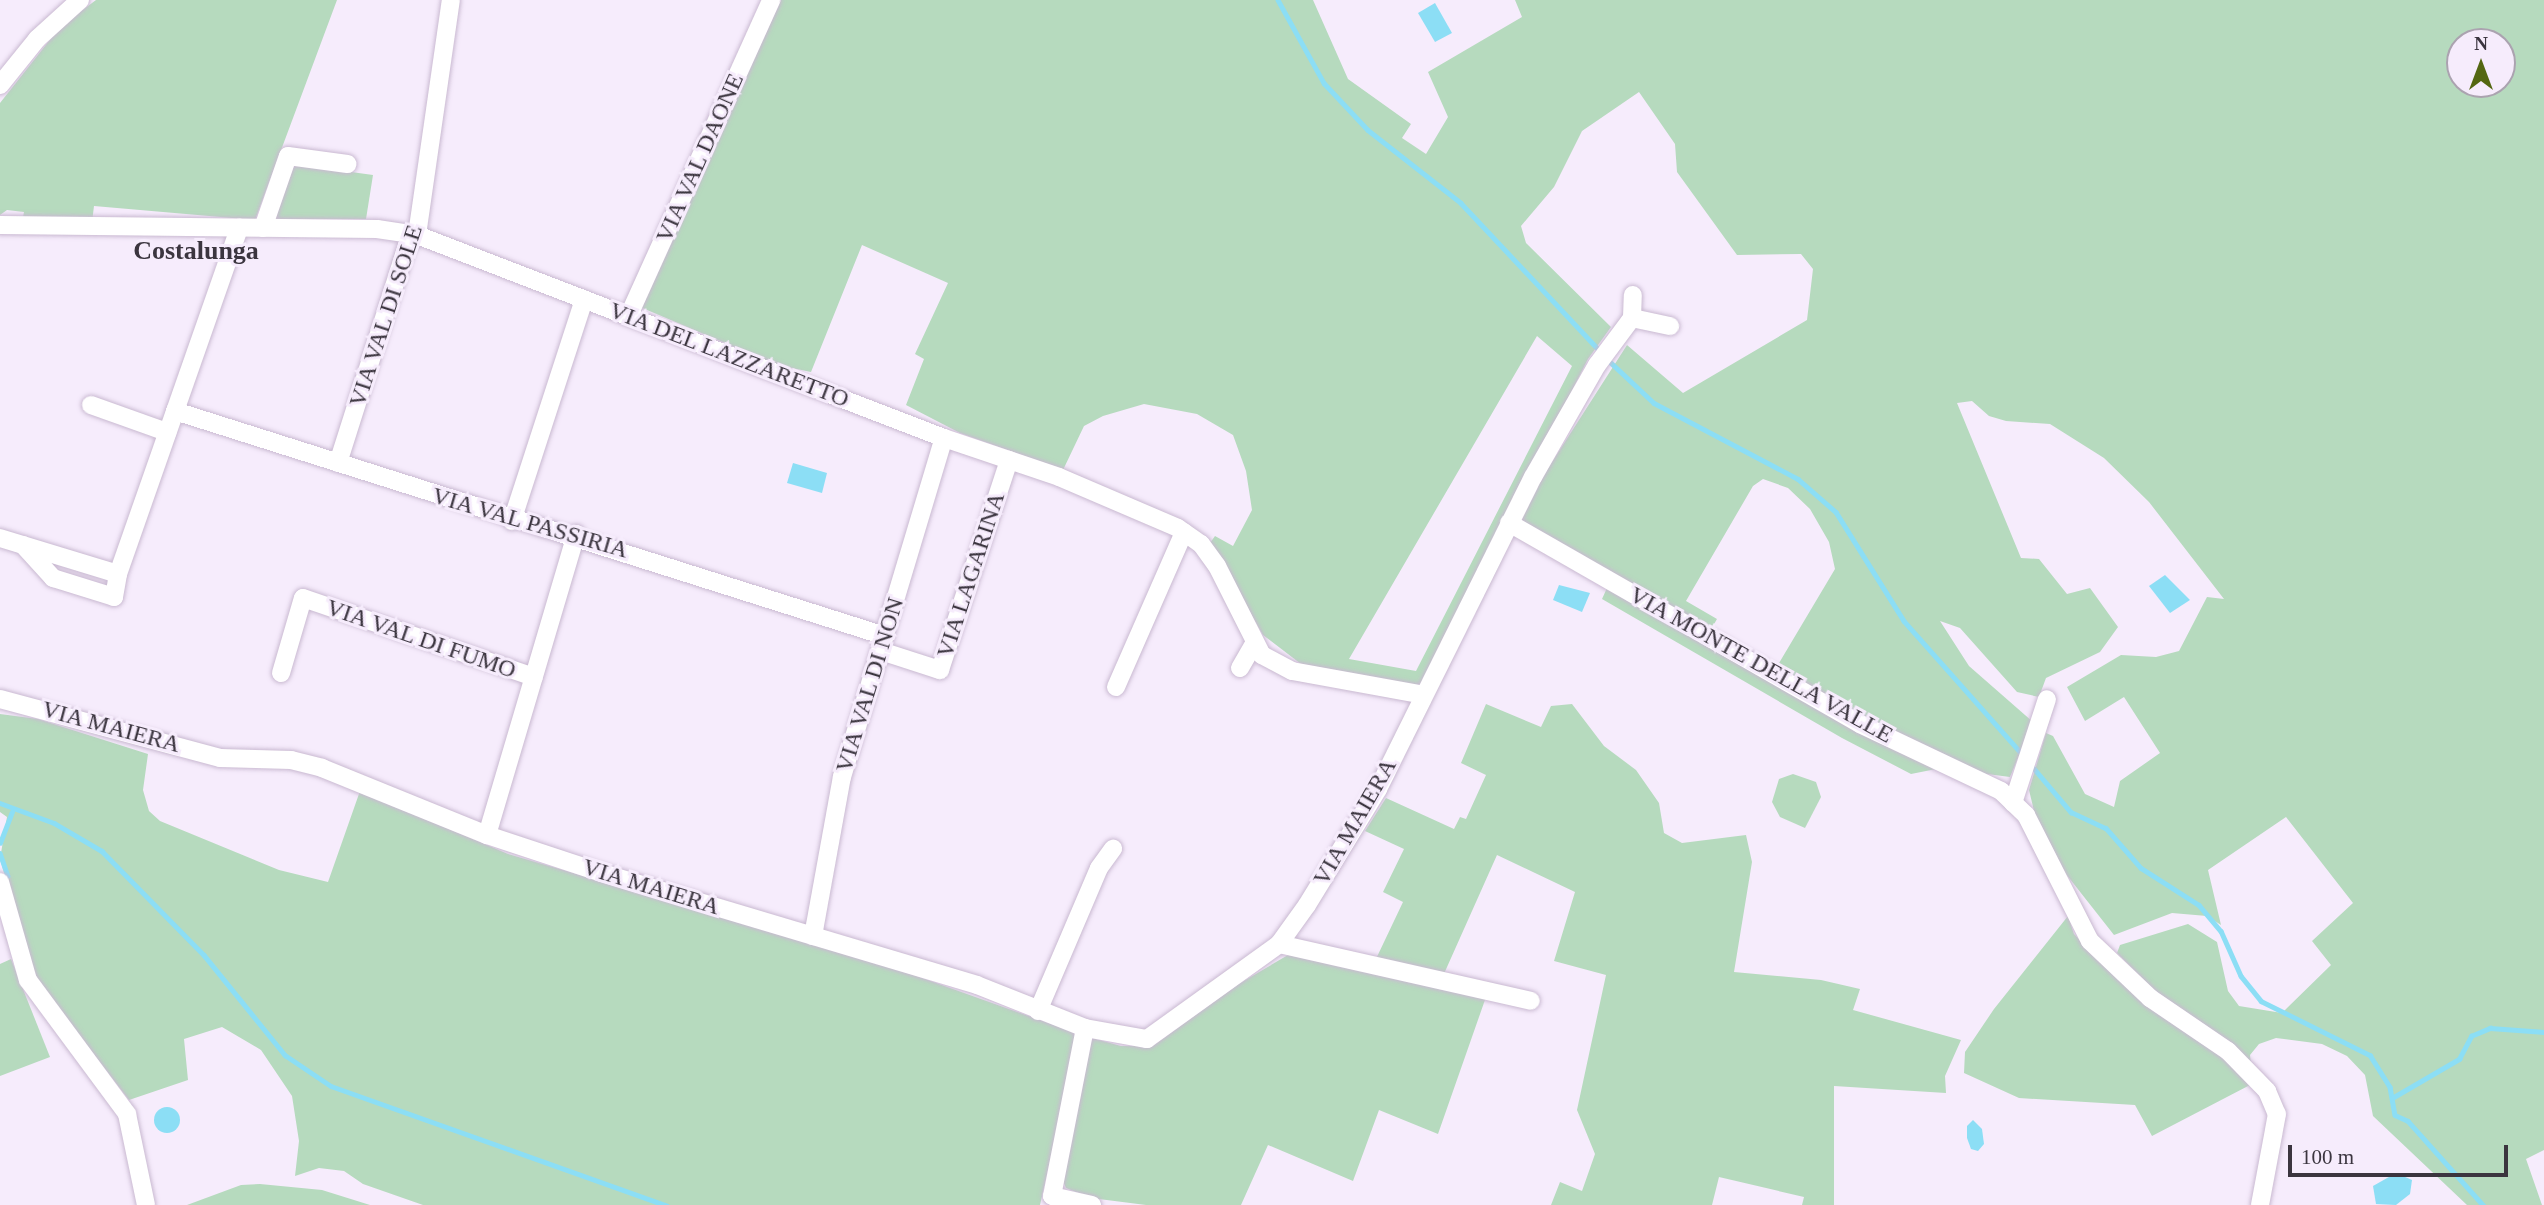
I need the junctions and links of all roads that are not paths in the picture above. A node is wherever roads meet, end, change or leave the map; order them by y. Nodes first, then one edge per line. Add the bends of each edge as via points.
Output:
1 (80, 0) edge
2 (451, 0) edge
3 (771, 0) edge
4 (0, 85) edge
5 (347, 164) dead end
6 (0, 225) edge
7 (239, 228) junction
8 (263, 228) junction
9 (417, 235) junction
10 (1633, 295) dead end
11 (584, 299) junction
12 (629, 315) junction
13 (1632, 318) junction
14 (1670, 326) dead end
15 (91, 405) dead end
16 (175, 411) junction
17 (167, 432) junction
18 (944, 438) junction
19 (1009, 460) junction
20 (338, 463) junction
21 (512, 521) junction
22 (1509, 523) junction
23 (1184, 532) junction
24 (576, 534) junction
25 (0, 538) edge
26 (1254, 643) junction
27 (883, 644) junction
28 (1240, 668) dead end
29 (281, 673) dead end
30 (534, 677) junction
31 (1116, 687) dead end
32 (1423, 695) junction
33 (0, 699) edge
34 (2047, 699) dead end
35 (2013, 803) junction
36 (487, 835) junction
37 (1114, 849) dead end
38 (0, 882) edge
39 (813, 936) junction
40 (1279, 944) junction
41 (1531, 1001) dead end
42 (1038, 1011) junction
43 (1085, 1028) junction
44 (146, 1205) edge
45 (1092, 1205) edge
46 (2260, 1205) edge

1 - 4 street via 37,39
2 - 9 street, VIA VAL DI SOLE
3 - 12 street, VIA VAL DAONE
5 - 8 street via 288,156
6 - 7 street, VIA DEL LAZZARETTO
7 - 8 street, VIA DEL LAZZARETTO
7 - 16 street
8 - 9 street, VIA DEL LAZZARETTO via 377,229
9 - 11 street, VIA DEL LAZZARETTO
9 - 20 street, VIA VAL DI SOLE via 407,246
10 - 13 street
11 - 12 street, VIA DEL LAZZARETTO
11 - 21 street
12 - 18 street, VIA DEL LAZZARETTO
13 - 14 street
13 - 22 street via 1597,365
15 - 17 street
16 - 17 street
16 - 20 street, VIA VAL PASSIRIA
17 - 25 street via 118,573
18 - 19 street, VIA DEL LAZZARETTO
18 - 27 street, VIA VAL DI NON
19 - 23 street, VIA DEL LAZZARETTO
19 - 27 street, VIA LAGARINA via 940,670
20 - 21 street, VIA VAL PASSIRIA
21 - 24 street, VIA VAL PASSIRIA
22 - 32 street
22 - 35 street, VIA MONTE DELLA VALLE via 1860,724 2001,791
23 - 26 street, VIA DEL LAZZARETTO via 1201,544 1217,566
23 - 31 street
24 - 27 street, VIA VAL PASSIRIA
24 - 30 street
26 - 28 street
26 - 32 street, VIA DEL LAZZARETTO via 1262,655 1293,671
27 - 39 street, VIA VAL DI NON via 842,777
29 - 30 street, VIA VAL DI FUMO via 303,598
30 - 36 street
32 - 40 street, VIA MAIERA via 1378,789
33 - 36 street, VIA MAIERA via 220,758 291,760 322,768
34 - 35 street
35 - 46 street, VIA MONTE DELLA VALLE via 2026,815 2090,941 2150,998 2228,1051 2267,1091 2277,1114
36 - 39 street, VIA MAIERA
37 - 42 street via 1099,867
38 - 44 street via 28,980 127,1114
39 - 42 street, VIA MAIERA via 977,985
40 - 41 street
40 - 43 street, VIA MAIERA via 1147,1039
42 - 43 street, VIA MAIERA
43 - 45 street via 1052,1196

